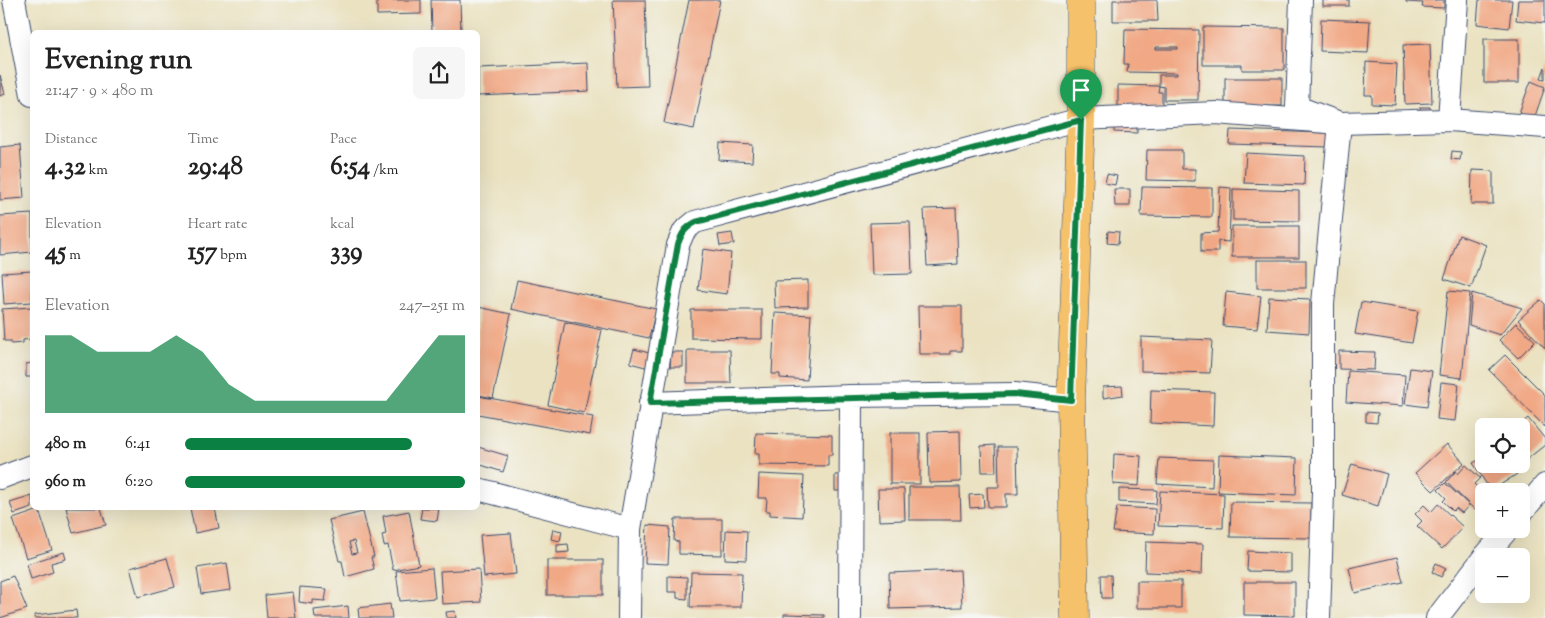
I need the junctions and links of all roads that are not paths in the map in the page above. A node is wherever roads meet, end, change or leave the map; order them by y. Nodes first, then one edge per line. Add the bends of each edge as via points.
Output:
1 (14, 0) edge
2 (1081, 0) edge
3 (1302, 0) edge
4 (1456, 0) edge
5 (30, 84) edge
6 (1081, 120) junction
7 (1450, 120) junction
8 (1340, 123) junction
9 (1545, 126) edge
10 (851, 396) junction
11 (1071, 400) junction
12 (650, 403) junction
13 (30, 467) edge
14 (0, 478) edge
15 (1545, 486) edge
16 (480, 490) edge
17 (1530, 503) edge
18 (630, 529) junction
19 (1500, 538) edge
20 (1492, 548) edge
21 (1475, 568) edge
22 (629, 618) edge
23 (850, 618) edge
24 (1075, 618) edge
25 (1319, 618) edge
26 (1436, 618) edge

1 - 5 street
2 - 6 main road
3 - 8 street via 1297,107
4 - 7 street
6 - 8 street via 1216,114
6 - 11 main road
6 - 12 street via 688,226 678,244
7 - 8 street
7 - 9 street
8 - 25 street via 1323,304
10 - 11 street via 1015,394
10 - 12 street
10 - 23 street
11 - 24 main road
12 - 18 street
13 - 14 street
15 - 17 street
16 - 18 street
18 - 22 street
19 - 20 street
21 - 26 street

